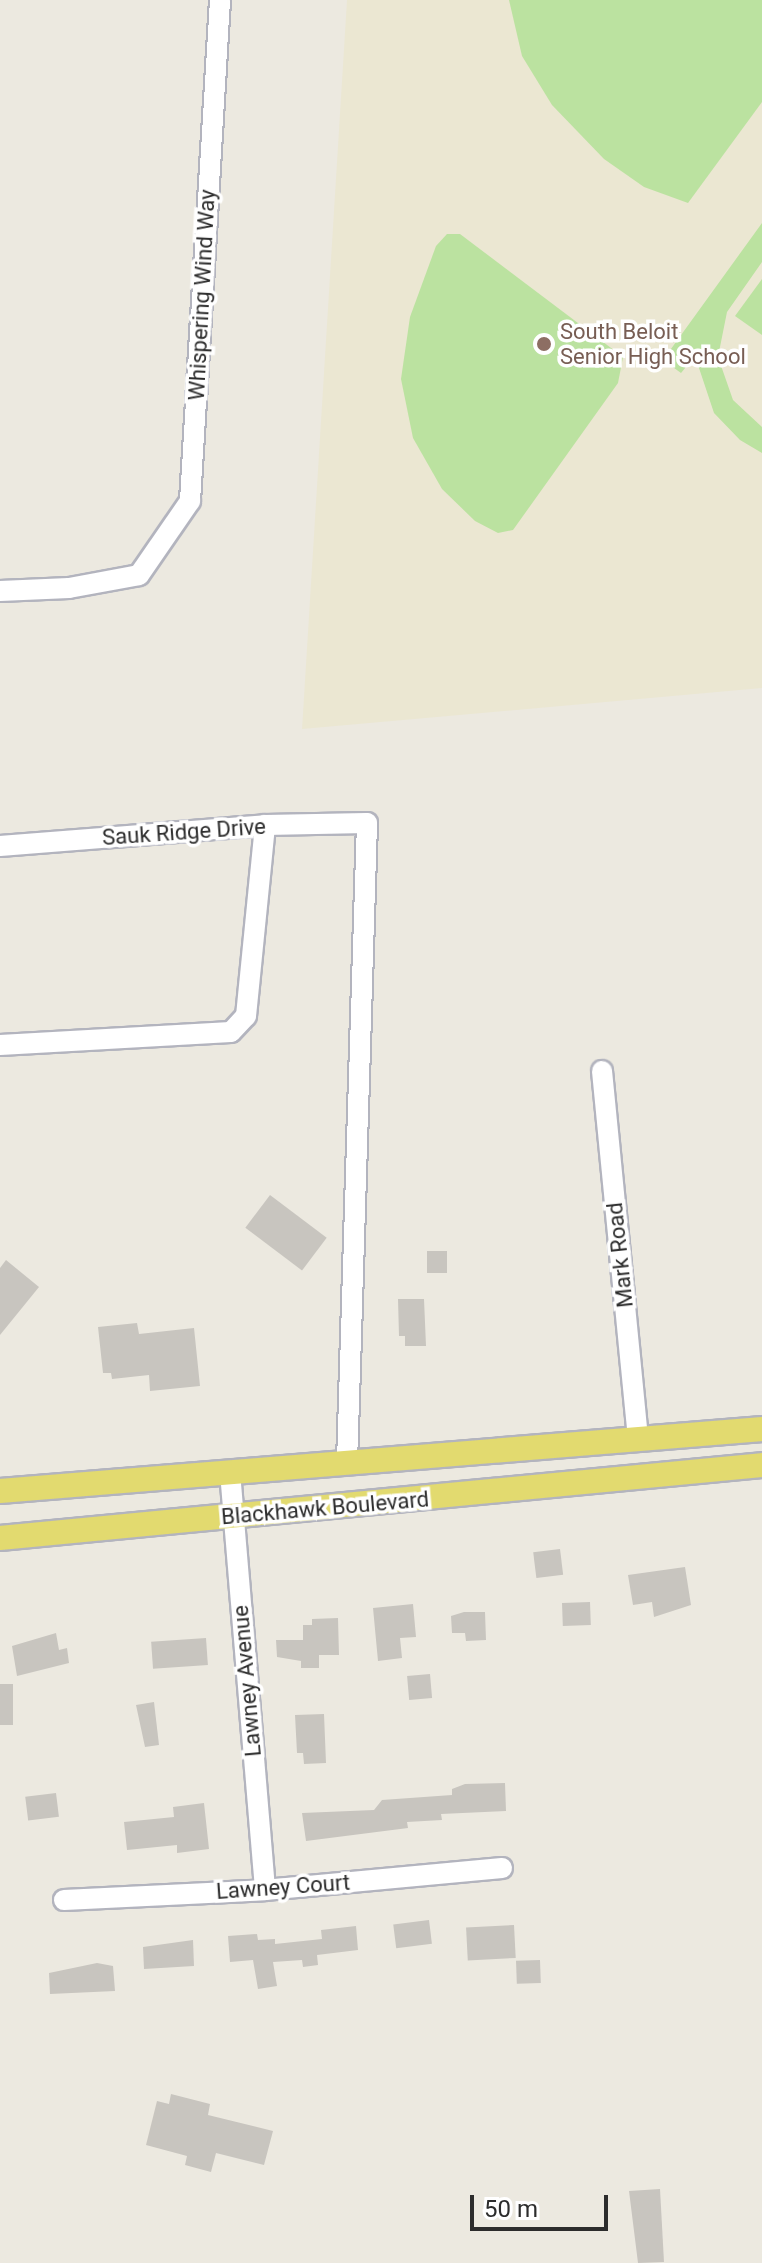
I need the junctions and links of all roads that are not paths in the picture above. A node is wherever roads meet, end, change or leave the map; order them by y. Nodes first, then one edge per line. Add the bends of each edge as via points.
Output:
1 (220, 0) edge
2 (0, 591) edge
3 (265, 825) junction
4 (0, 846) edge
5 (0, 1045) edge
6 (602, 1071) dead end
7 (762, 1429) edge
8 (638, 1439) junction
9 (347, 1463) junction
10 (762, 1465) edge
11 (230, 1472) junction
12 (0, 1491) edge
13 (234, 1517) junction
14 (0, 1538) edge
15 (502, 1868) dead end
16 (265, 1890) junction
17 (64, 1900) dead end

1 - 2 street, Whispering Wind Way via 190,501 139,575 69,588
3 - 4 street, Sauk Ridge Drive
3 - 5 street via 246,1016 231,1032
3 - 9 street, Sauk Ridge Drive via 367,823
6 - 8 street, Mark Road
7 - 8 main road, Blackhawk Boulevard
8 - 9 main road, Blackhawk Boulevard
9 - 11 main road, Blackhawk Boulevard
10 - 13 main road, Blackhawk Boulevard
11 - 12 main road, Blackhawk Boulevard
11 - 13 street, Lawney Avenue
13 - 14 main road, Blackhawk Boulevard
13 - 16 street, Lawney Avenue
15 - 16 street, Lawney Court
16 - 17 street, Lawney Court

